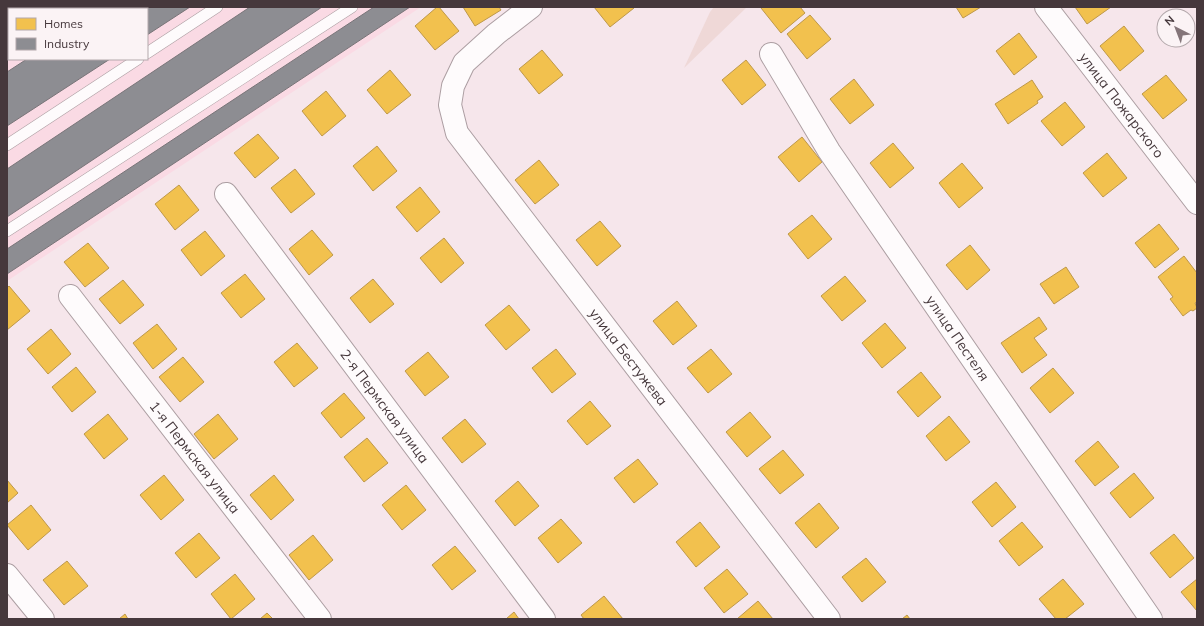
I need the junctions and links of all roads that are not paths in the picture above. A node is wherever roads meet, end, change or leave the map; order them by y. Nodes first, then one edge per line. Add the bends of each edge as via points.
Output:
1 (217, 7) edge
2 (352, 7) edge
3 (531, 7) edge
4 (1046, 7) edge
5 (148, 52) edge
6 (771, 54) dead end
7 (136, 60) edge
8 (7, 145) edge
9 (226, 194) dead end
10 (1197, 203) edge
11 (7, 232) edge
12 (70, 296) dead end
13 (7, 575) edge
14 (43, 619) edge
15 (320, 619) edge
16 (544, 619) edge
17 (829, 619) edge
18 (1151, 619) edge

1 - 5 lane
2 - 11 lane
3 - 17 street, улица Бестужева via 464,63 453,86 450,105 457,134
4 - 10 street, улица Пожарского
6 - 18 street, улица Пестеля via 829,151
7 - 8 lane
9 - 16 street, 2-я Пермская улица
12 - 15 street, 1-я Пермская улица
13 - 14 street

